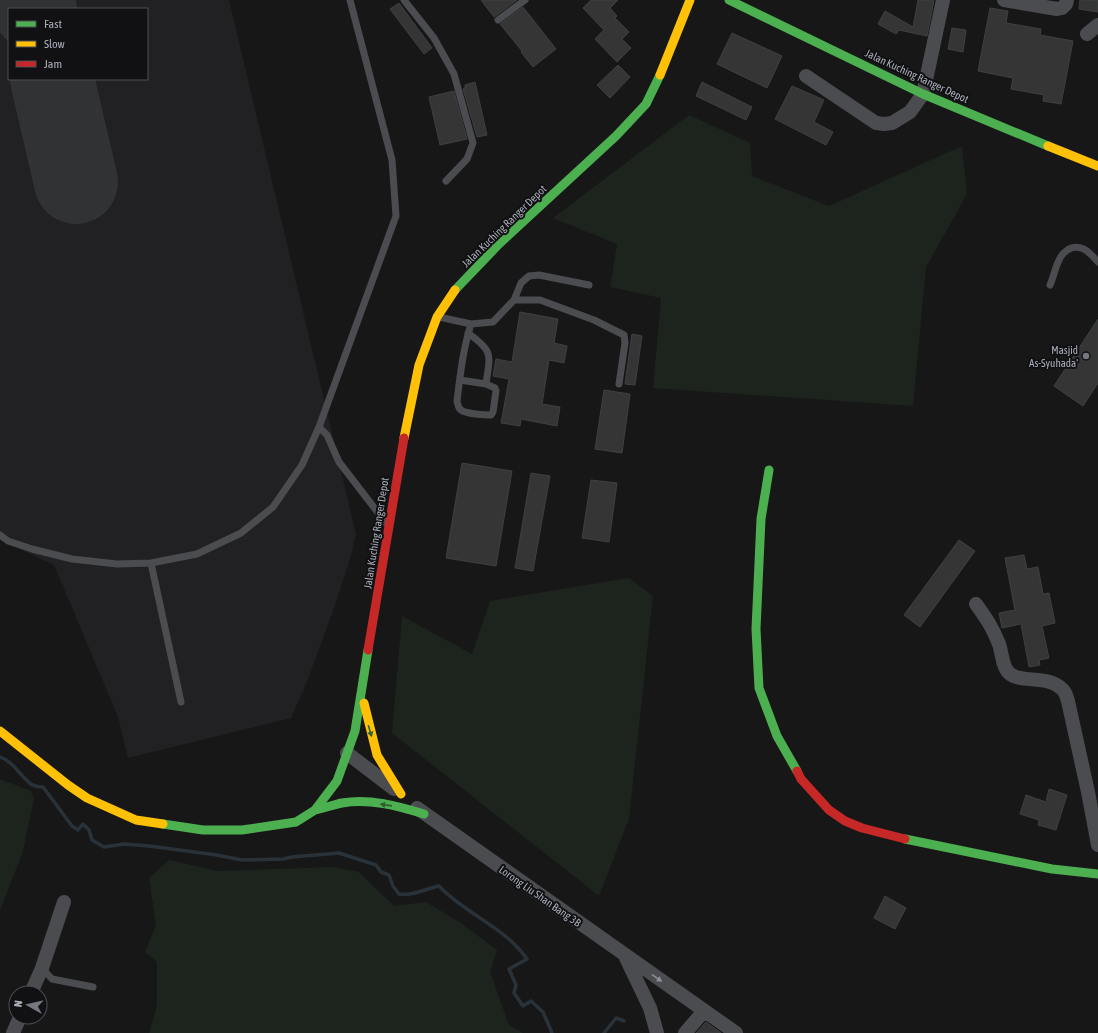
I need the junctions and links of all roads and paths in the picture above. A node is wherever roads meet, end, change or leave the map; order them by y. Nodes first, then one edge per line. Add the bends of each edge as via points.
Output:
1 (350, 0) edge
2 (404, 0) edge
3 (525, 0) edge
4 (690, 0) edge
5 (729, 0) edge
6 (943, 0) edge
7 (1004, 0) edge
8 (1067, 0) edge
9 (744, 3) edge
10 (498, 20) dead end
11 (806, 76) dead end
12 (923, 94) junction
13 (1098, 166) edge
14 (446, 181) dead end
15 (1098, 262) edge
16 (589, 285) dead end
17 (1050, 285) dead end
18 (514, 300) junction
19 (437, 317) junction
20 (471, 324) junction
21 (468, 333) junction
22 (460, 380) junction
23 (486, 384) junction
24 (619, 384) dead end
25 (319, 427) junction
26 (769, 470) dead end
27 (389, 526) junction
28 (0, 536) edge
29 (151, 563) junction
30 (976, 604) dead end
31 (362, 693) junction
32 (181, 702) dead end
33 (0, 731) edge
34 (347, 753) junction
35 (401, 794) junction
36 (316, 810) junction
37 (424, 814) junction
38 (1098, 845) edge
39 (1098, 874) edge
40 (64, 902) dead end
41 (625, 956) junction
42 (42, 968) junction
43 (35, 985) edge
44 (93, 987) dead end
45 (704, 1011) junction
46 (657, 1033) edge
47 (685, 1033) edge
48 (736, 1033) edge

1 - 25 lane via 392,160 396,216
2 - 14 lane via 434,38 454,74 473,144 468,159
3 - 10 lane
4 - 19 street, Jalan Kuching Ranger Depot via 646,104 616,136 499,244 455,290
5 - 9 street, Jalan Kuching Ranger Depot
6 - 12 street
7 - 8 street via 1056,9 1062,8
9 - 12 street, Jalan Kuching Ranger Depot
11 - 12 street via 876,123 892,122 910,112
12 - 13 street, Jalan Kuching Ranger Depot
15 - 17 lane via 1082,247 1065,251
16 - 18 lane via 540,274 529,276 521,283
18 - 20 lane via 493,322
18 - 24 lane via 540,300 594,320 624,335
19 - 20 lane
19 - 27 street, Jalan Kuching Ranger Depot via 419,365
20 - 21 lane
21 - 22 lane
21 - 23 lane via 482,343 490,358
22 - 23 lane
22 - 23 lane via 458,407 462,411 485,416 493,412 496,391
25 - 27 lane via 327,435 339,462
25 - 29 lane via 302,465 273,508 241,533 197,554
26 - 39 street via 761,519 756,629 759,688 777,736 801,779 829,810 862,828 914,842 1003,860
27 - 31 street, Jalan Kuching Ranger Depot
28 - 29 lane via 32,550 72,559 117,564
29 - 32 lane
30 - 38 street via 991,624 1009,673 1019,678 1053,683 1064,690
31 - 34 street, Jalan Kuching Ranger Depot via 355,731
31 -> 35 street via 378,755
33 - 36 street, Jalan Kuching Ranger Depot via 87,798 136,820 203,830 242,830 296,822
34 - 35 street, Lorong Liu Shan Bang 3B
34 - 36 street, Jalan Kuching Ranger Depot via 337,781
35 - 37 street, Lorong Liu Shan Bang 3B
37 -> 36 street via 369,803 343,804
37 - 41 street, Lorong Liu Shan Bang 3B
40 - 42 street
41 -> 45 street, Lorong Liu Shan Bang 3B
41 - 46 street via 650,1008
42 - 43 street
42 - 44 lane via 52,979
45 - 47 street
45 - 48 street, Lorong Liu Shan Bang 3B

